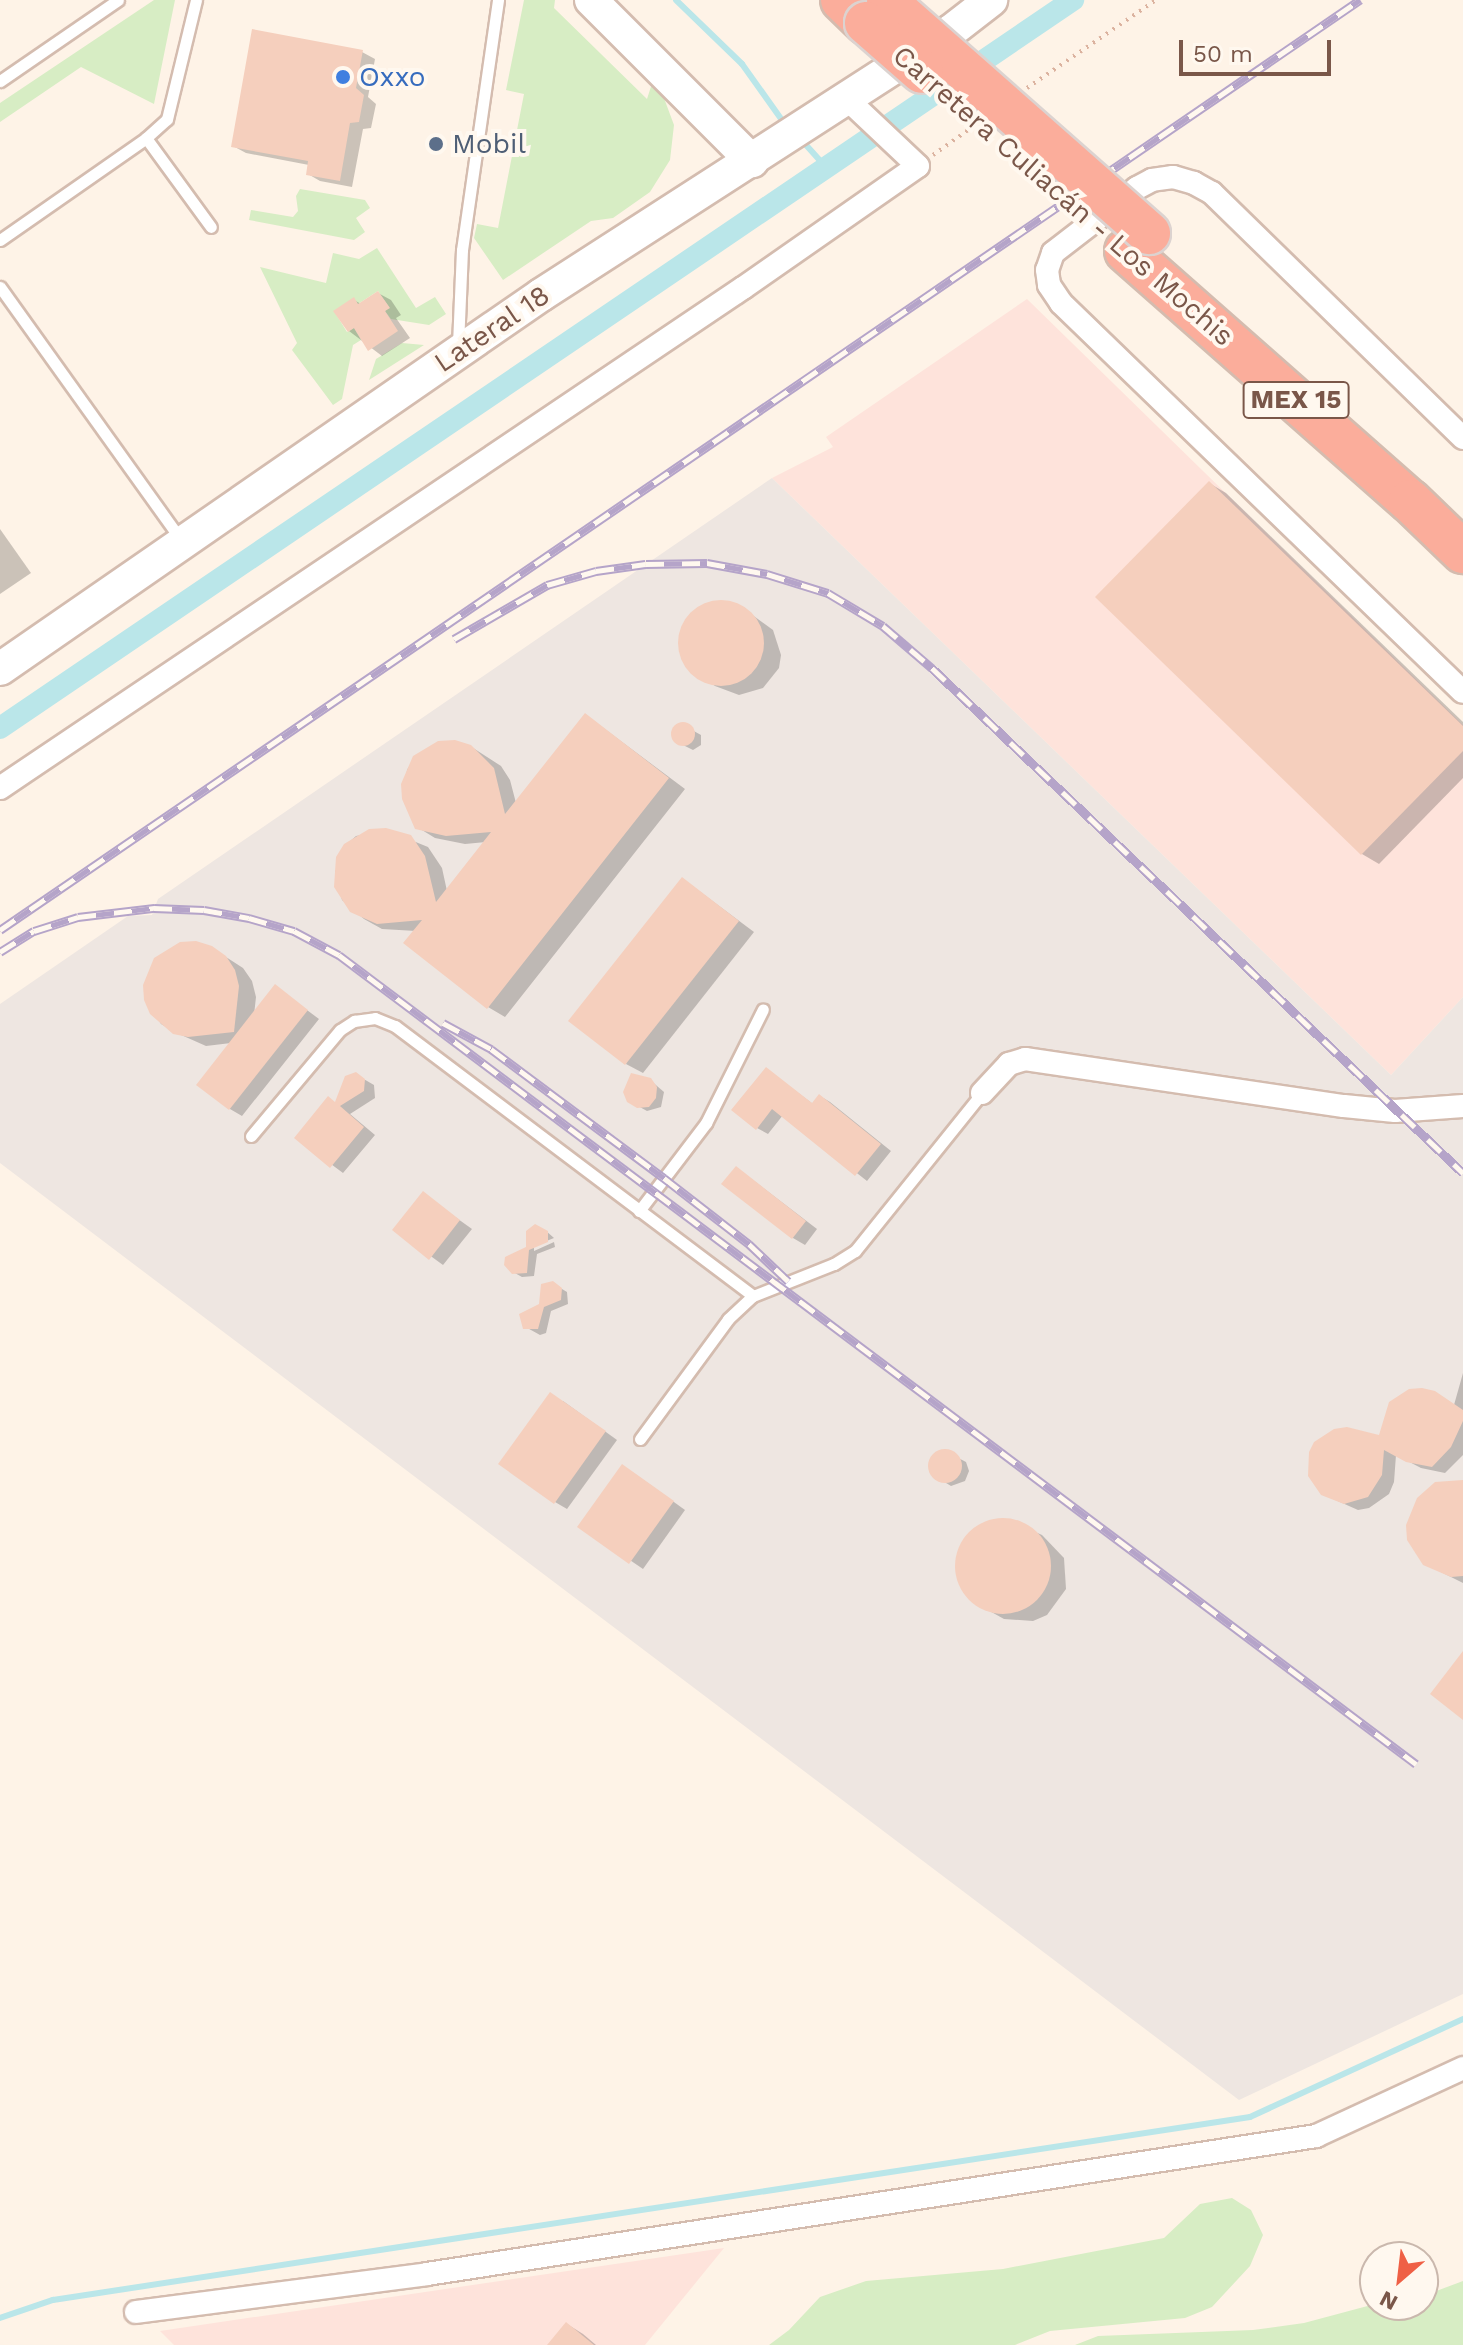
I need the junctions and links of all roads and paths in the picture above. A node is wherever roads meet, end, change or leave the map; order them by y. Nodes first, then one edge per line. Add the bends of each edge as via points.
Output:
1 (118, 0) edge
2 (196, 0) edge
3 (498, 0) edge
4 (591, 0) edge
5 (991, 0) edge
6 (1156, 0) edge
7 (870, 6) edge
8 (0, 81) edge
9 (1025, 90) dead end
10 (853, 104) junction
11 (989, 115) dead end
12 (146, 138) junction
13 (911, 160) junction
14 (752, 161) junction
15 (211, 227) dead end
16 (0, 240) edge
17 (1138, 242) junction
18 (0, 287) edge
19 (458, 351) junction
20 (1463, 438) edge
21 (1463, 512) edge
22 (183, 543) junction
23 (1463, 552) edge
24 (0, 669) edge
25 (1463, 692) edge
26 (0, 788) edge
27 (763, 1009) dead end
28 (982, 1093) joint
29 (1463, 1106) edge
30 (251, 1136) dead end
31 (639, 1211) junction
32 (753, 1296) junction
33 (640, 1439) dead end
34 (1463, 2068) edge
35 (136, 2312) dead end

1 - 8 lane
2 - 12 lane via 167,119
3 - 19 lane via 460,262
4 - 14 street
5 - 10 street, Lateral 18
6 - 9 path
7 - 17 highway, Carretera Culiacán - Los Mochis / MEX 15, bridge
10 - 13 street
10 - 14 street, Lateral 18
11 - 13 path
12 - 15 lane
12 - 16 lane
13 - 26 street via 743,288
14 - 19 street, Lateral 18
17 - 21 highway, Carretera Culiacán - Los Mochis / MEX 15
17 - 23 highway, Carretera Culiacán - Los Mochis / MEX 15
18 - 22 lane
19 - 22 street, Lateral 18
20 - 25 street via 1212,193 1194,183 1173,177 1137,188 1053,253 1049,285 1061,303
22 - 24 street, Lateral 18
27 - 31 lane via 706,1123
28 - 29 street via 1009,1064 1025,1059 1344,1106 1395,1111
28 - 32 lane via 855,1251
30 - 31 lane via 340,1030 375,1018 395,1026
31 - 32 lane
32 - 33 lane via 728,1319
34 - 35 street via 1316,2136 427,2274

